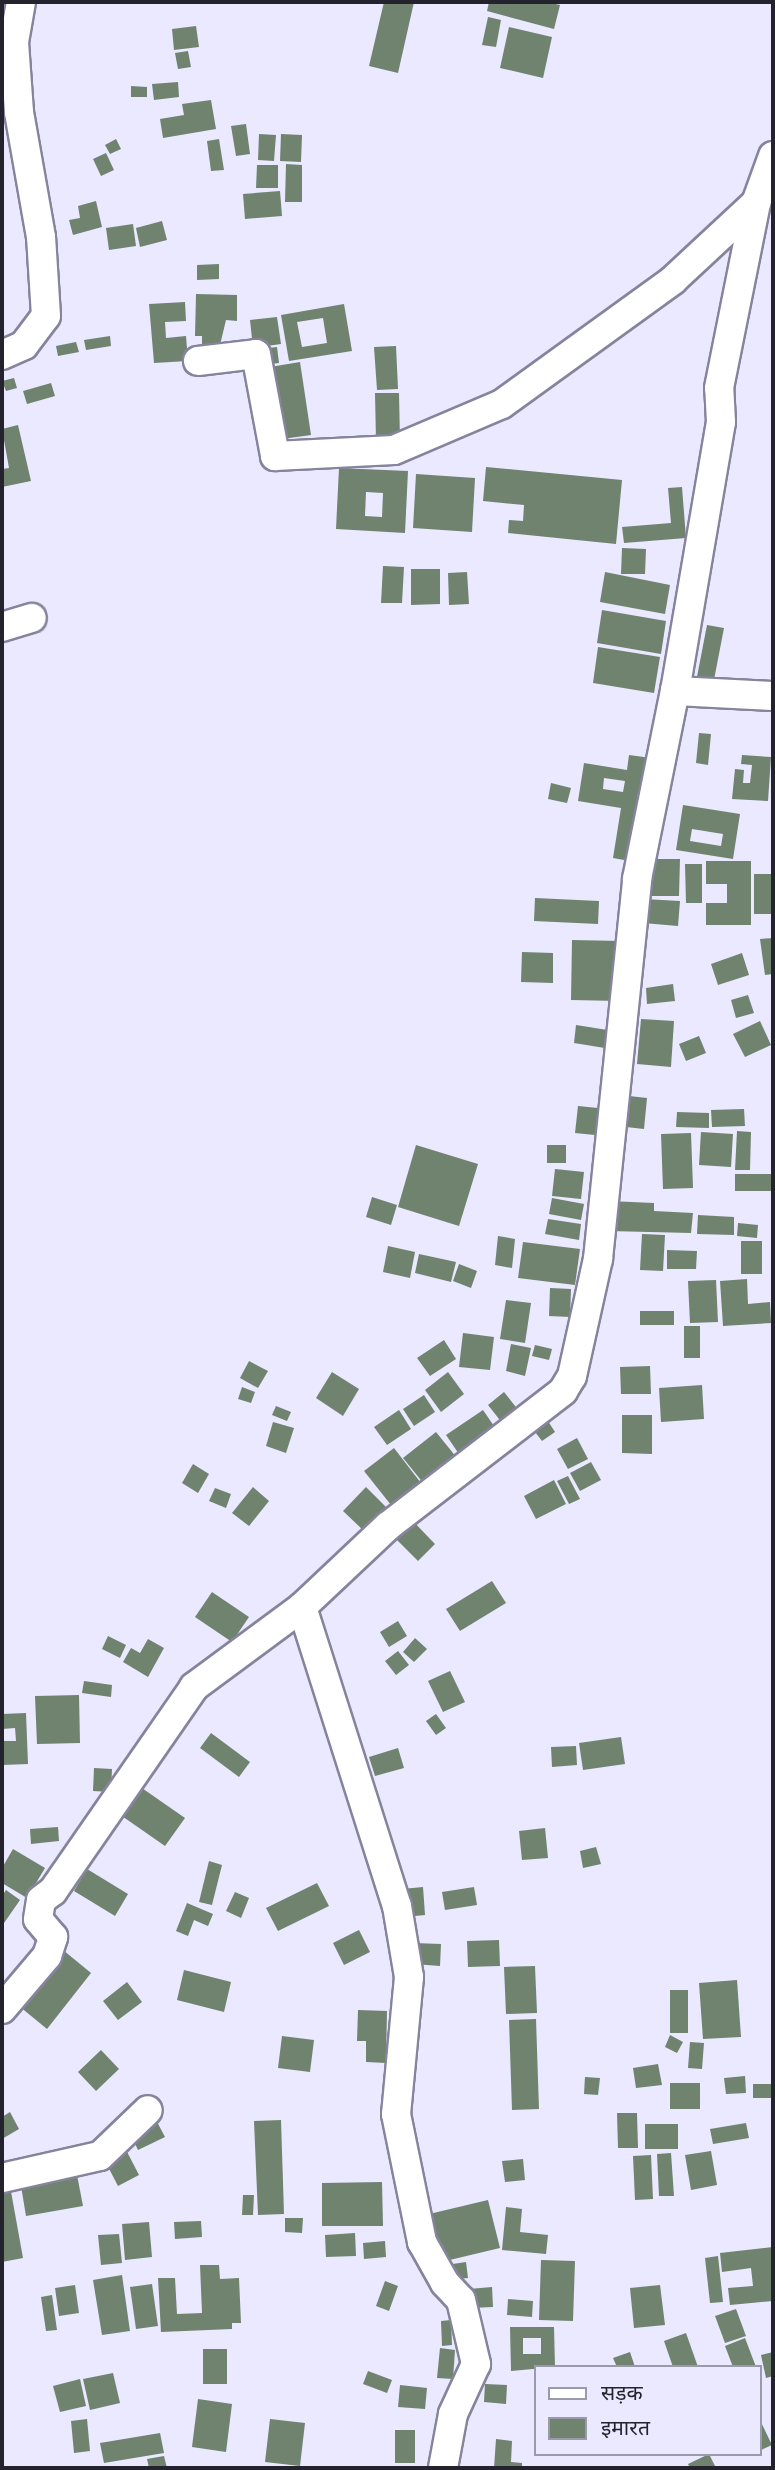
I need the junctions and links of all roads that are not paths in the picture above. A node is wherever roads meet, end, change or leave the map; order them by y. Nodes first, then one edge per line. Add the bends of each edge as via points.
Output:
1 (21, 2) edge
2 (773, 156) edge
3 (756, 203) junction
4 (2, 355) edge
5 (198, 362) dead end
6 (32, 618) dead end
7 (2, 627) edge
8 (675, 691) junction
9 (773, 696) edge
10 (302, 1606) junction
11 (2, 2008) edge
12 (148, 2110) dead end
13 (2, 2178) edge
14 (443, 2468) edge

1 - 4 street via 14,42 19,112 41,237 46,316 24,345
2 - 3 street
3 - 5 street via 673,280 502,404 394,450 275,456 256,354
3 - 8 street via 719,388 721,422
6 - 7 street
8 - 9 street
8 - 10 street via 637,879 598,1259 572,1376 563,1391 388,1526
10 - 11 street via 194,1687 53,1891 41,1900 38,1919 54,1937 47,1956
10 - 14 street via 397,1906 409,1977 397,2114 422,2242 445,2283 461,2300 476,2364 453,2414
12 - 13 street via 100,2156

